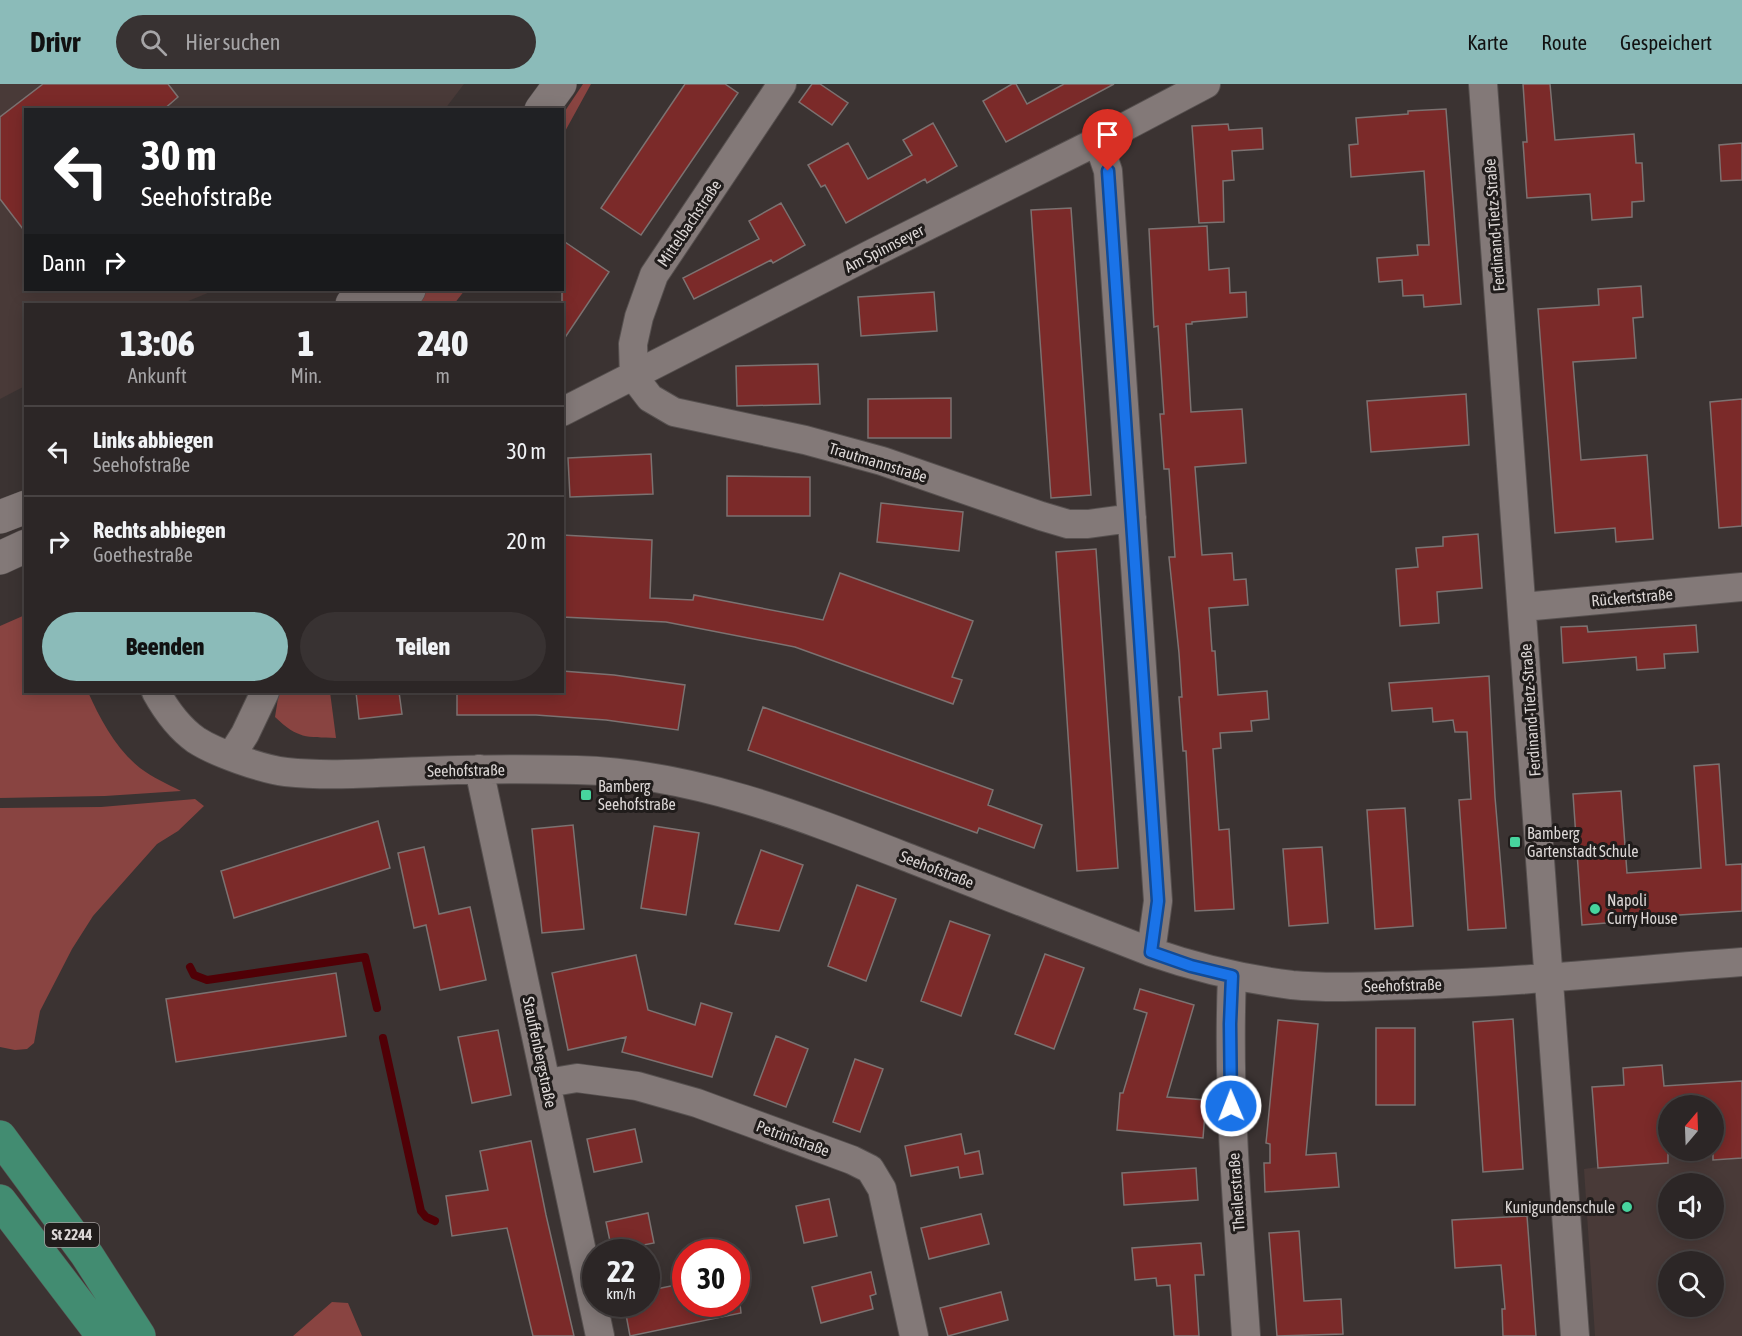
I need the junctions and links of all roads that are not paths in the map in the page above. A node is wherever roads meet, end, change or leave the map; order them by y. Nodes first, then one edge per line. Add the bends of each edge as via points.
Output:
1 (560, 84) edge
2 (782, 84) edge
3 (1206, 84) edge
4 (1484, 84) edge
5 (542, 108) edge
6 (1098, 141) junction
7 (368, 291) edge
8 (408, 291) edge
9 (353, 303) edge
10 (395, 303) edge
11 (634, 377) junction
12 (564, 411) edge
13 (24, 508) edge
14 (0, 517) edge
15 (1132, 518) junction
16 (24, 547) edge
17 (0, 558) edge
18 (1742, 587) edge
19 (1522, 607) junction
20 (157, 693) edge
21 (265, 693) edge
22 (231, 756) junction
23 (479, 769) junction
24 (1151, 952) junction
25 (1742, 962) edge
26 (1232, 976) junction
27 (1549, 977) junction
28 (547, 1083) junction
29 (0, 1137) edge
30 (0, 1201) edge
31 (103, 1336) edge
32 (139, 1336) edge
33 (600, 1336) edge
34 (915, 1336) edge
35 (1246, 1336) edge
36 (1575, 1336) edge

1 - 5 main road
2 - 11 street, Mittelbachstraße via 654,275 633,344
3 - 6 street, Am Spinnseyer
4 - 19 street, Ferdinand-Tietz-Straße
6 - 11 street, Am Spinnseyer
6 - 15 street via 1108,171
7 - 9 main road
8 - 10 main road
11 - 12 street, Am Spinnseyer
11 - 15 street, Trautmannstraße via 650,398 674,412 871,458 1068,524
13 - 14 main road
15 - 24 street via 1158,901
16 - 17 main road
18 - 19 street, Rückertstraße
19 - 27 street, Ferdinand-Tietz-Straße
20 - 22 street, Seehofstraße via 178,725 197,741
21 - 22 street
22 - 23 street, Seehofstraße via 284,771
23 - 24 street, Seehofstraße via 636,775 709,790 863,840
23 - 28 street, Stauffenbergstraße
24 - 26 street, Seehofstraße
25 - 27 street, Seehofstraße
26 - 27 street, Seehofstraße via 1294,985 1350,987
26 - 35 street, Theilerstraße via 1231,1127
27 - 36 street, Ferdinand-Tietz-Straße
28 - 33 street, Stauffenbergstraße
28 - 34 street, Petrinistraße via 577,1078 637,1086 697,1103 870,1169 882,1189
29 - 32 main road, St 2244 via 87,1255
30 - 31 main road, St 2244

